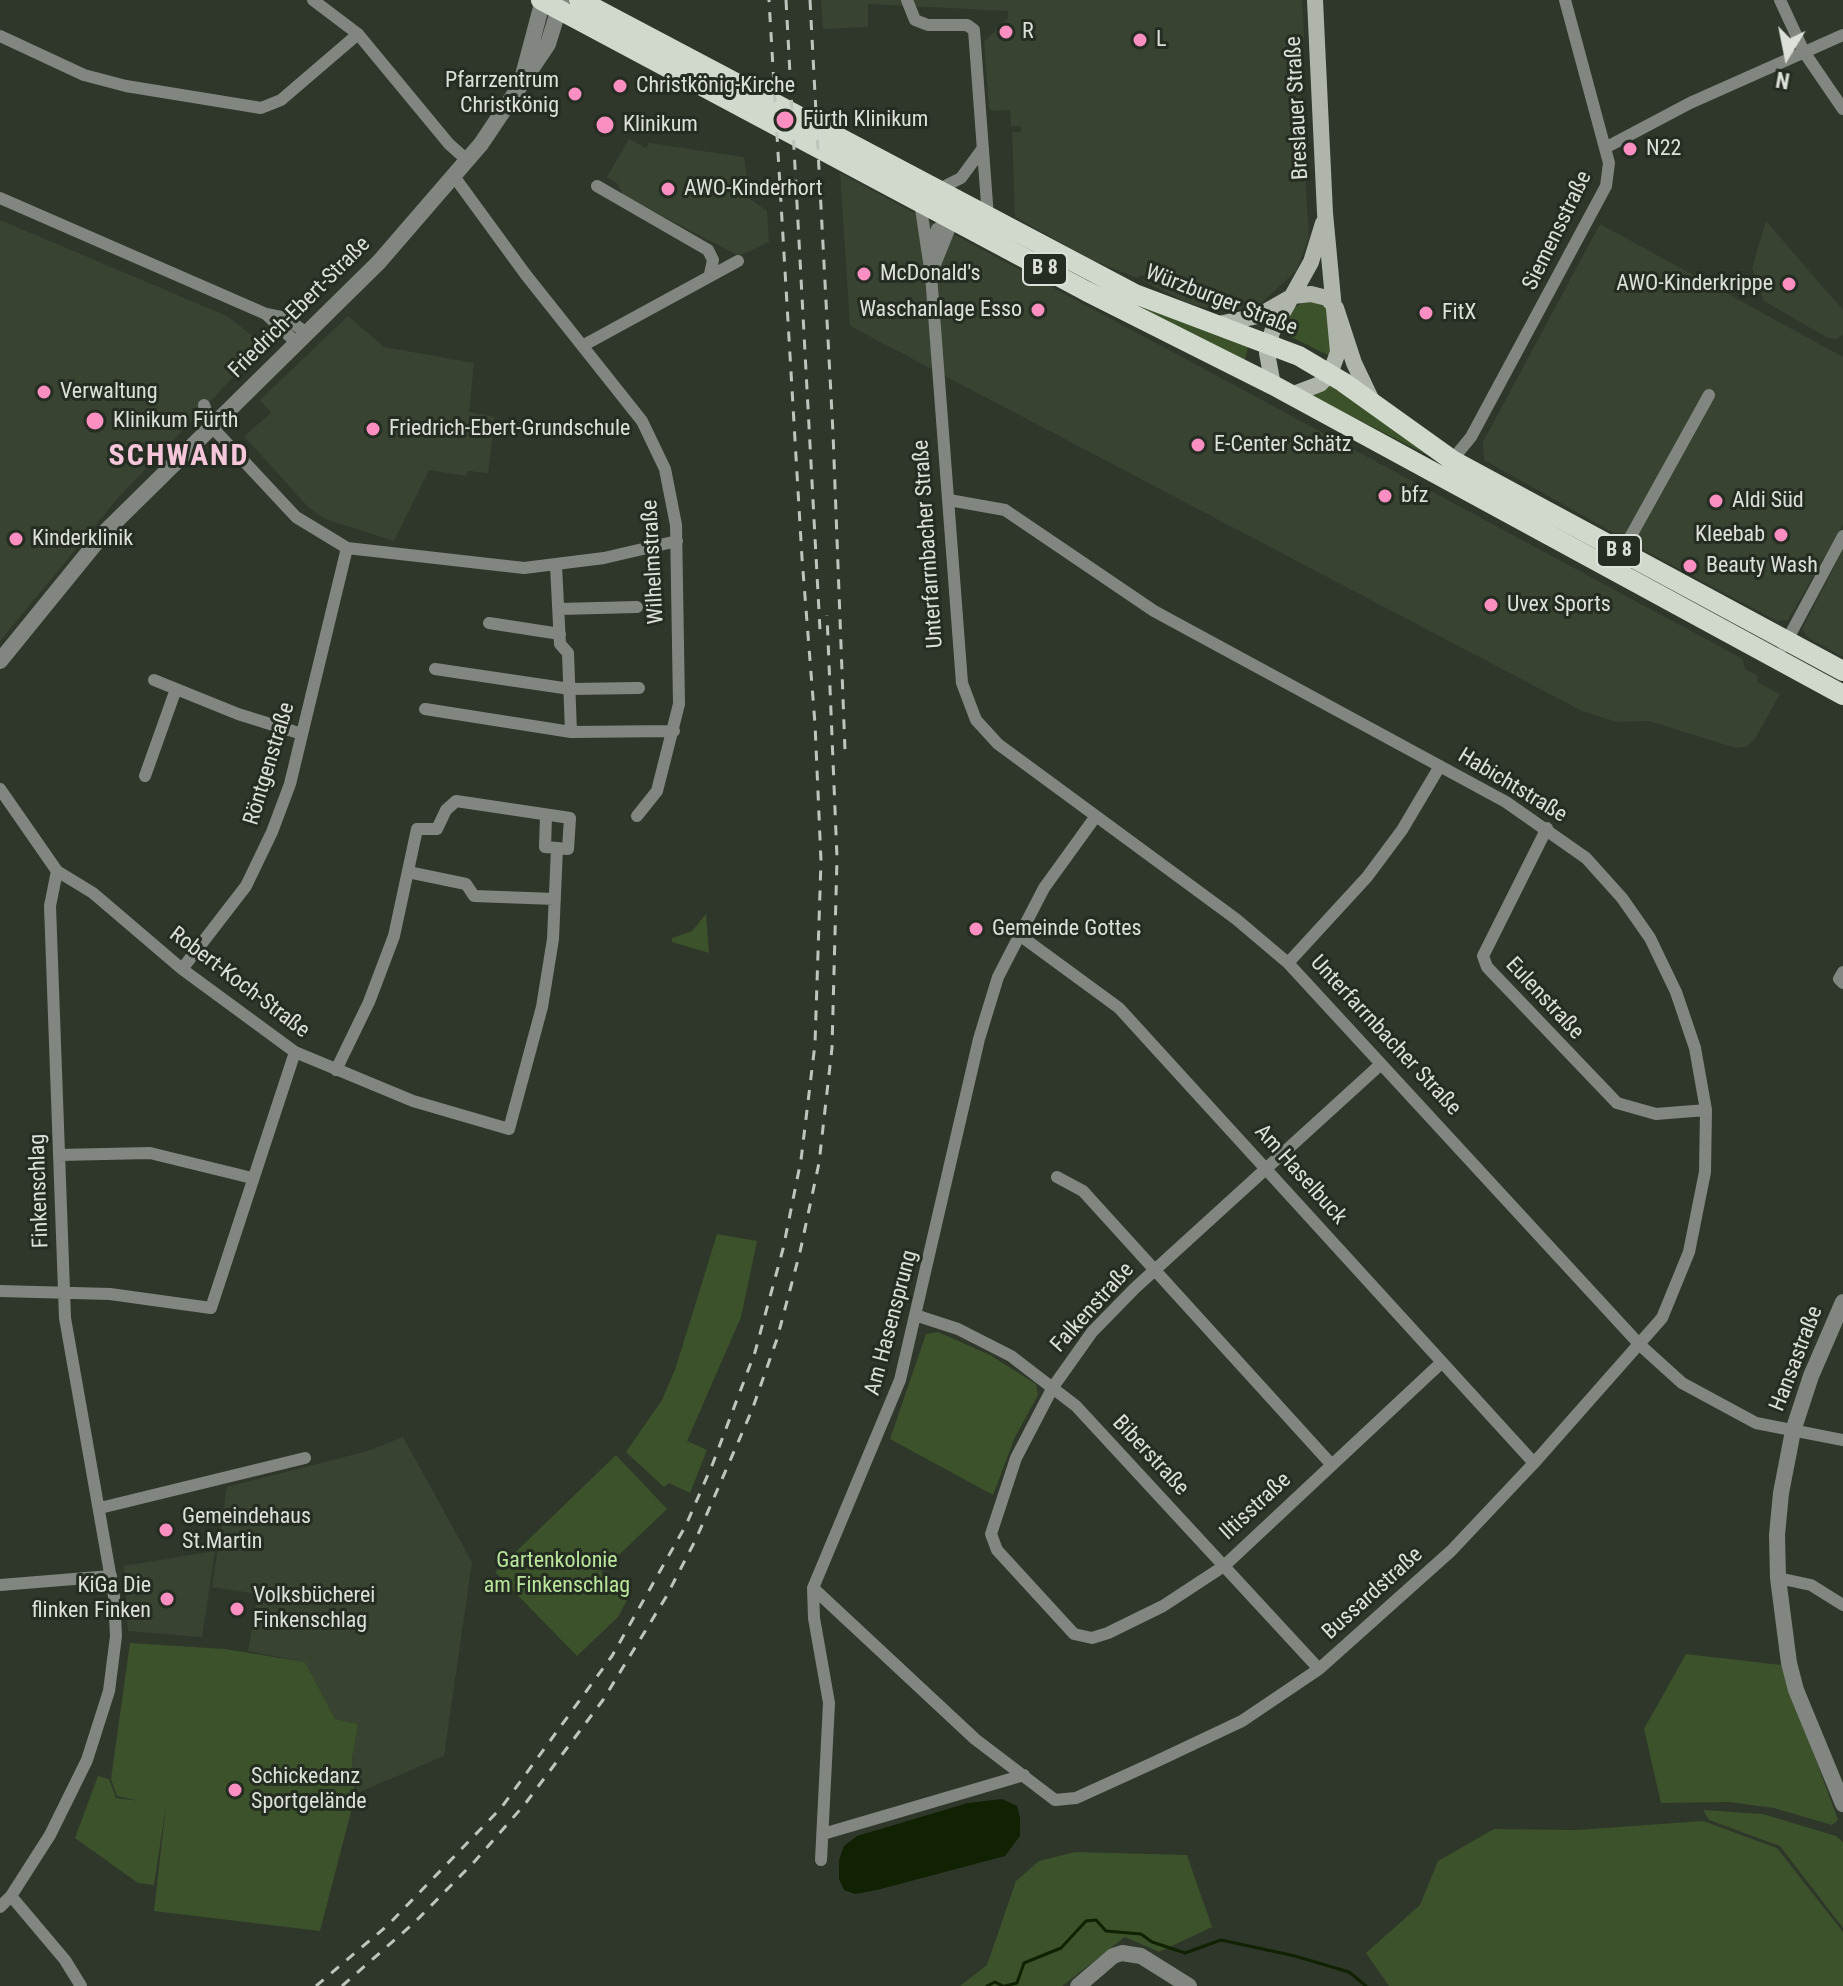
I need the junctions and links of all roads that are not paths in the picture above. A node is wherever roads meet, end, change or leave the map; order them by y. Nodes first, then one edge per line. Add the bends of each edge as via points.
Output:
1 (313, 0) edge
2 (579, 0) edge
3 (907, 0) edge
4 (1315, 0) edge
5 (1565, 0) edge
6 (1780, 0) edge
7 (549, 2) edge
8 (358, 34) junction
9 (1843, 35) edge
10 (0, 36) edge
11 (1804, 52) junction
12 (1843, 109) edge
13 (983, 148) junction
14 (1605, 148) junction
15 (467, 160) junction
16 (453, 175) junction
17 (597, 186) dead end
18 (937, 190) junction
19 (0, 198) edge
20 (920, 202) junction
21 (957, 212) junction
22 (1325, 213) junction
23 (988, 217) junction
24 (927, 251) junction
25 (738, 261) dead end
26 (710, 274) junction
27 (931, 275) junction
28 (1293, 296) junction
29 (1336, 308) junction
30 (1218, 324) junction
31 (303, 339) junction
32 (1269, 343) junction
33 (584, 345) junction
34 (1330, 374) junction
35 (1282, 390) junction
36 (1709, 395) dead end
37 (1373, 403) junction
38 (204, 405) dead end
39 (211, 426) junction
40 (1409, 459) junction
41 (1452, 460) junction
42 (949, 500) junction
43 (1843, 536) edge
44 (677, 541) junction
45 (347, 548) junction
46 (1622, 552) junction
47 (556, 566) junction
48 (637, 607) dead end
49 (559, 609) junction
50 (489, 623) dead end
51 (560, 634) junction
52 (1781, 650) junction
53 (0, 661) edge
54 (435, 669) dead end
55 (1843, 671) edge
56 (154, 680) dead end
57 (639, 688) dead end
58 (176, 689) junction
59 (570, 689) junction
60 (1843, 695) edge
61 (425, 709) dead end
62 (674, 731) junction
63 (571, 732) junction
64 (302, 734) junction
65 (1440, 766) junction
66 (145, 776) dead end
67 (0, 789) edge
68 (546, 816) junction
69 (637, 816) dead end
70 (1096, 816) junction
71 (1547, 828) junction
72 (557, 848) junction
73 (57, 871) junction
74 (408, 872) junction
75 (555, 899) junction
76 (1018, 934) junction
77 (1288, 963) junction
78 (182, 969) junction
79 (295, 1052) junction
80 (1381, 1064) junction
81 (336, 1070) junction
82 (1706, 1110) junction
83 (59, 1155) junction
84 (1266, 1166) junction
85 (1057, 1177) dead end
86 (252, 1178) junction
87 (1156, 1270) junction
88 (0, 1291) edge
89 (64, 1294) junction
90 (1843, 1302) edge
91 (918, 1316) junction
92 (1640, 1345) junction
93 (1441, 1363) junction
94 (1053, 1387) junction
95 (1793, 1431) junction
96 (1843, 1440) edge
97 (305, 1458) dead end
98 (1534, 1463) junction
99 (1331, 1464) junction
100 (100, 1508) junction
101 (1224, 1566) junction
102 (111, 1576) junction
103 (1778, 1578) junction
104 (0, 1585) edge
105 (813, 1588) junction
106 (1843, 1605) edge
107 (1074, 1634) joint
108 (1319, 1669) junction
109 (1024, 1775) junction
110 (1843, 1804) edge
111 (823, 1834) junction
112 (821, 1860) dead end
113 (11, 1896) junction
114 (0, 1907) edge
115 (81, 1986) edge
116 (1078, 1986) edge
117 (1189, 1986) edge

1 - 8 street
2 - 18 main road, Würzburger Straße / B 8
3 - 13 street via 915,20 974,30
4 - 22 main road, Breslauer Straße
5 - 14 street, Siemensstraße
6 - 11 street
7 - 15 street, Friedrich-Ebert-Straße via 521,81
7 - 20 main road, Würzburger Straße / B 8
8 - 10 street via 281,100 261,108 84,75
8 - 15 street
9 - 11 street
11 - 12 street
11 - 14 street
13 - 18 street via 961,178
13 - 23 street
14 - 41 street, Siemensstraße via 1606,186 1496,393
15 - 16 street, Friedrich-Ebert-Straße
16 - 31 street, Friedrich-Ebert-Straße via 379,262
16 - 33 street, Wilhelmstraße
17 - 26 street via 708,250 713,260
18 - 21 main road, Würzburger Straße / B 8
19 - 31 street via 266,314 286,318
20 - 21 main road, Würzburger Straße / B 8
20 - 24 street, Unterfarrnbacher Straße
21 - 23 main road, Würzburger Straße / B 8
21 - 24 street via 937,229
21 - 27 street, Unterfarrnbacher Straße
21 - 35 main road, Würzburger Straße / B 8
22 - 28 main road, Breslauer Straße via 1311,262
22 - 29 main road, Breslauer Straße
23 - 30 main road, Würzburger Straße / B 8 via 1135,294
24 - 27 street, Unterfarrnbacher Straße
25 - 26 street
26 - 33 street
27 - 42 street, Unterfarrnbacher Straße
28 - 29 main road via 1319,295
28 - 30 main road via 1258,316
28 - 32 main road, Breslauer Straße
29 - 34 main road, Breslauer Straße via 1338,352
29 - 37 main road, Breslauer Straße
30 - 32 main road, Würzburger Straße / B 8
31 - 39 street, Friedrich-Ebert-Straße
32 - 34 main road, Würzburger Straße / B 8
32 - 35 main road via 1267,360
33 - 44 street, Wilhelmstraße via 655,444 672,496
34 - 35 main road via 1310,390
34 - 37 main road, Würzburger Straße / B 8
35 - 40 main road, Würzburger Straße / B 8
36 - 46 street
37 - 41 main road, Würzburger Straße / B 8
38 - 39 street
39 - 45 street via 296,517
39 - 53 street, Friedrich-Ebert-Straße via 104,533
40 - 41 street, Würzburger Straße
40 - 52 main road, Würzburger Straße / B 8
41 - 46 main road, Würzburger Straße / B 8
42 - 65 street, Habichtstraße via 1005,510 1154,611
42 - 70 street, Unterfarrnbacher Straße via 956,627 967,705 998,744
43 - 52 street
44 - 47 street
44 - 62 street, Wilhelmstraße via 679,704
45 - 47 street via 497,567
45 - 64 street, Röntgenstraße
46 - 52 main road, Würzburger Straße / B 8
47 - 49 street
48 - 49 street
49 - 51 street
50 - 51 street
51 - 59 street via 568,653
52 - 55 main road, Würzburger Straße / B 8
52 - 60 main road, Würzburger Straße / B 8
54 - 59 street
56 - 58 street
57 - 59 street
58 - 64 street
58 - 66 street
59 - 63 street
61 - 63 street
62 - 63 street
62 - 69 street, Wilhelmstraße via 657,791
64 - 78 street, Röntgenstraße via 290,784 246,886
65 - 71 street, Habichtstraße
65 - 77 street via 1367,877
67 - 73 street, Robert-Koch-Straße
68 - 72 street via 545,847
68 - 72 street via 570,818 568,849
68 - 74 street via 456,801 437,829 417,829
70 - 76 street, Am Hasensprung
70 - 77 street, Unterfarrnbacher Straße
71 - 82 street, Habichtstraße via 1586,858 1650,938 1695,1048
71 - 82 street, Eulenstraße via 1483,956 1487,967 1617,1103 1656,1114
72 - 75 street
73 - 78 street, Robert-Koch-Straße via 93,893
73 - 83 street, Finkenschlag via 50,906
74 - 75 street via 466,884 474,896
74 - 81 street via 380,975
75 - 81 street, Robert-Koch-Straße via 542,1007 509,1129 413,1101
76 - 84 street, Am Haselbuck via 1119,1008
76 - 91 street, Am Hasensprung via 979,1039
77 - 80 street, Unterfarrnbacher Straße
78 - 79 street, Robert-Koch-Straße
79 - 81 street, Robert-Koch-Straße
79 - 86 street
80 - 84 street, Falkenstraße
80 - 92 street, Unterfarrnbacher Straße
82 - 92 street, Habichtstraße via 1705,1172 1689,1252 1662,1318
83 - 86 street via 150,1153
83 - 89 street, Finkenschlag
84 - 87 street, Falkenstraße
84 - 93 street, Am Haselbuck
85 - 87 street via 1083,1191
86 - 89 street via 211,1308 156,1298
87 - 94 street, Falkenstraße via 1092,1332
87 - 99 street
88 - 89 street
89 - 100 street, Finkenschlag
90 - 95 street, Hansastraße
91 - 94 street, Biberstraße via 1011,1356
91 - 105 street, Am Hasensprung via 881,1433
92 - 95 street, Unterfarrnbacher Straße via 1700,1395 1756,1423
92 - 98 street, Bussardstraße
93 - 98 street, Am Haselbuck
93 - 99 street, Iltisstraße
94 - 101 street, Biberstraße
94 - 107 street, Falkenstraße via 1016,1458 991,1534 997,1550
95 - 96 street, Unterfarrnbacher Straße
95 - 103 street via 1781,1493
97 - 100 street
98 - 108 street, Bussardstraße via 1451,1551
99 - 101 street, Iltisstraße
100 - 102 street, Finkenschlag
101 - 107 street, Iltisstraße via 1163,1606 1108,1633 1092,1638
101 - 108 street, Biberstraße
102 - 104 street
102 - 113 street, Finkenschlag via 116,1636 101,1720 50,1835
103 - 106 street via 1811,1585
103 - 110 street via 1796,1690
105 - 109 street via 975,1739
105 - 111 street, Am Hasensprung via 829,1703
108 - 109 street, Bussardstraße via 1242,1721 1076,1798 1055,1800
109 - 111 street
111 - 112 street, Am Hasensprung
113 - 114 street, Finkenschlag
113 - 115 street
116 - 117 street via 1122,1953 1141,1956

